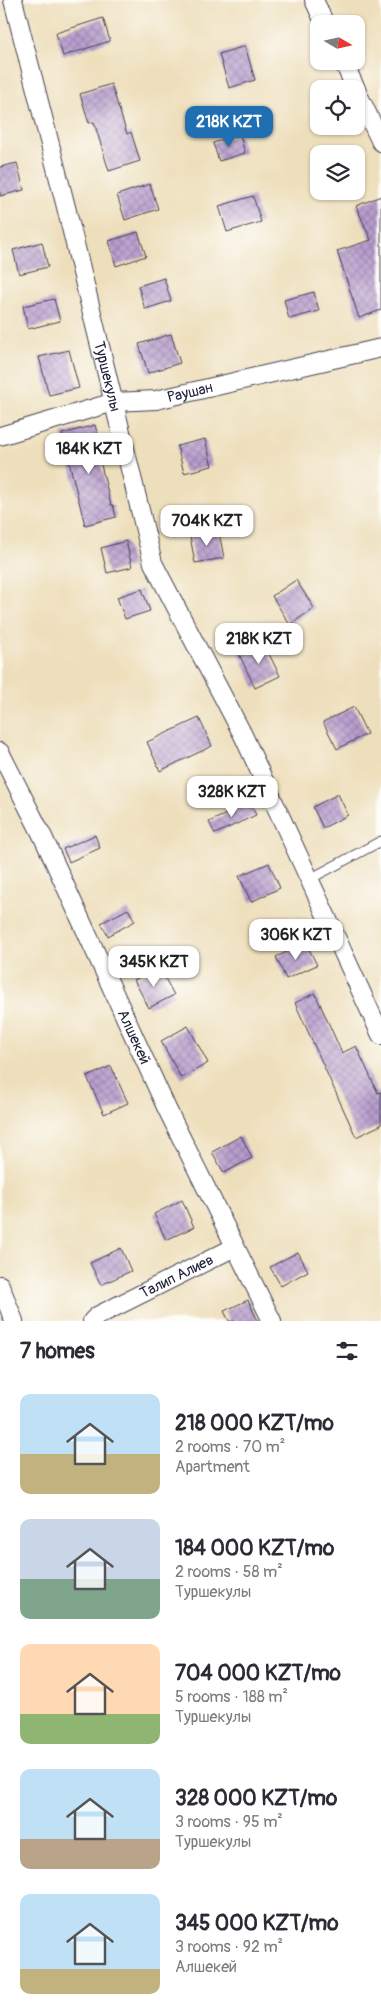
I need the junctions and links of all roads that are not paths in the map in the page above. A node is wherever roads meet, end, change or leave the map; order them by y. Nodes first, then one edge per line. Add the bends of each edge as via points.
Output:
1 (13, 0) edge
2 (314, 0) edge
3 (321, 15) edge
4 (365, 108) edge
5 (381, 142) edge
6 (381, 348) edge
7 (114, 402) junction
8 (0, 436) edge
9 (0, 752) edge
10 (381, 841) edge
11 (308, 880) junction
12 (381, 1035) edge
13 (236, 1248) junction
14 (0, 1285) edge
15 (14, 1321) edge
16 (92, 1321) edge
17 (272, 1321) edge

1 - 7 street, Туршекулы
2 - 3 street
4 - 5 street
6 - 7 street, Раушан via 156,400
7 - 8 street, Раушан
7 - 11 street, Туршекулы via 153,563 243,735
9 - 13 street, Алшекей via 43,837 166,1109
10 - 11 lane
11 - 12 street, Туршекулы
13 - 16 street, Талип Алиев
13 - 17 street, Алшекей
14 - 15 street

